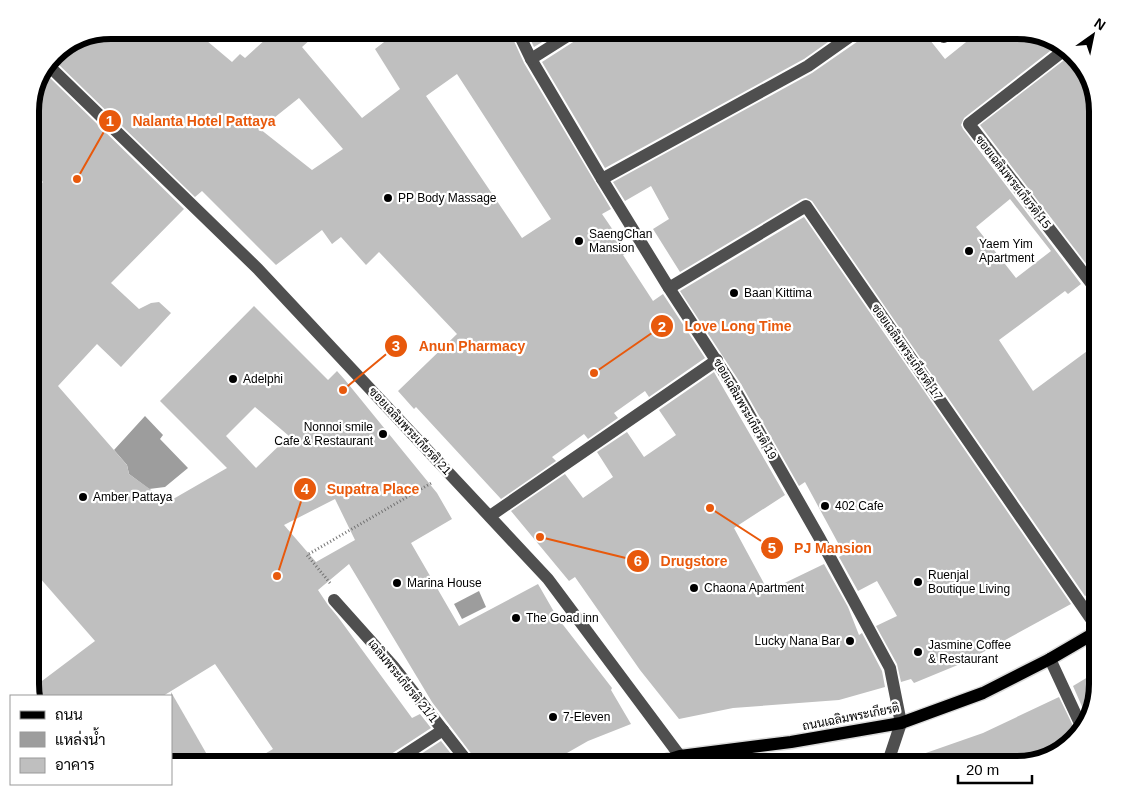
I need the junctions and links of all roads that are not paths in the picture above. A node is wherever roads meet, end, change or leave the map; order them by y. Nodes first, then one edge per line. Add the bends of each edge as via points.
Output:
1 (521, 39) edge
2 (563, 39) edge
3 (846, 39) edge
4 (1060, 53) edge
5 (531, 59) junction
6 (53, 69) edge
7 (602, 179) junction
8 (1089, 280) edge
9 (669, 288) junction
10 (716, 360) junction
11 (490, 516) junction
12 (334, 600) road end
13 (1089, 617) edge
14 (1089, 636) edge
15 (1050, 660) junction
16 (1079, 721) edge
17 (900, 723) junction
18 (443, 730) junction
19 (403, 756) edge
20 (463, 756) edge
21 (680, 756) joint
22 (891, 756) edge

1 - 5 street, ซอยเฉลิมพระเกียรติ 19
2 - 5 street
3 - 7 street via 808,66
4 - 8 street, ซอยเฉลิมพระเกียรติ 15 via 969,124
5 - 7 street, ซอยเฉลิมพระเกียรติ 19
6 - 11 street, ซอยเฉลิมพระเกียรติ 21 via 258,269
7 - 9 street, ซอยเฉลิมพระเกียรติ 19
9 - 10 street, ซอยเฉลิมพระเกียรติ 19
9 - 13 street, ซอยเฉลิมพระเกียรติ 17 via 806,206
10 - 11 street
10 - 17 street, ซอยเฉลิมพระเกียรติ 19 via 819,537 890,668
11 - 21 street, ซอยเฉลิมพระเกียรติ 21 via 548,579
12 - 18 street, เฉลิมพระเกียรติ 21/1 via 393,666
14 - 15 main road, ถนนเฉลิมพระเกียรติ
15 - 16 street
15 - 17 main road, ถนนเฉลิมพระเกียรติ via 984,693
17 - 21 main road, ถนนเฉลิมพระเกียรติ via 792,742
17 - 22 street
18 - 19 street
18 - 20 street, เฉลิมพระเกียรติ 21/1

